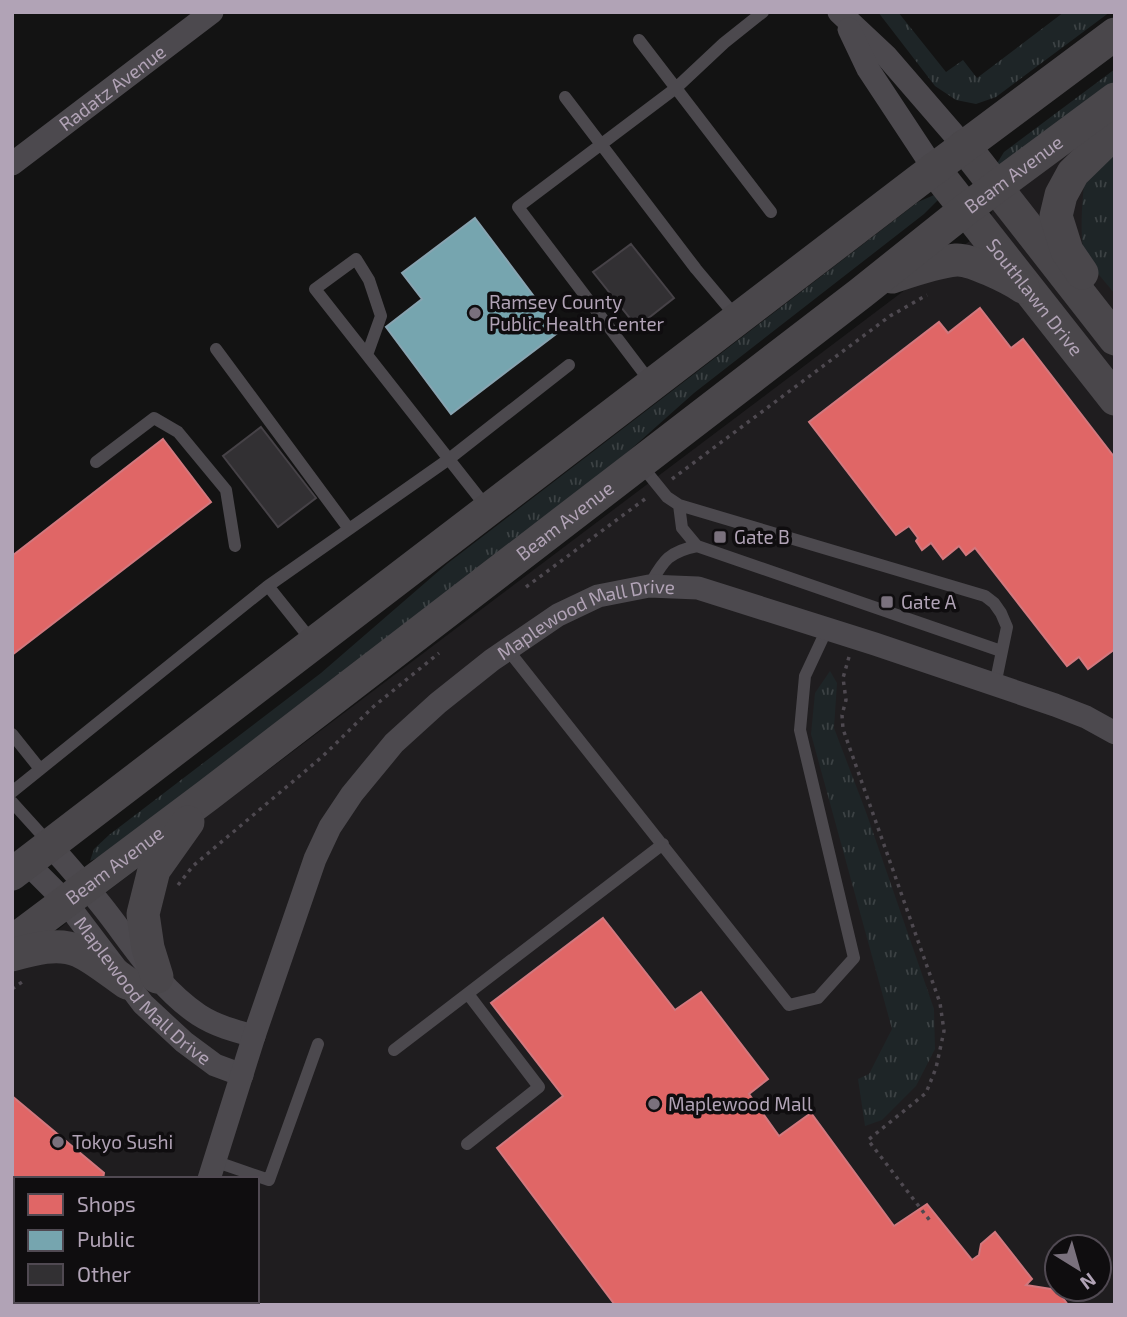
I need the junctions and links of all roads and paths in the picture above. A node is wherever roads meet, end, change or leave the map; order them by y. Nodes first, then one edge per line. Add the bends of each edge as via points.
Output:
1 (212, 12) edge
2 (763, 12) edge
3 (841, 14) edge
4 (1115, 34) edge
5 (639, 40) dead end
6 (676, 88) junction
7 (565, 97) dead end
8 (1115, 99) edge
9 (1115, 132) edge
10 (600, 145) junction
11 (964, 146) junction
12 (12, 164) edge
13 (934, 169) junction
14 (995, 187) junction
15 (965, 210) junction
16 (771, 212) dead end
17 (873, 283) junction
18 (934, 290) dead end
19 (1030, 291) junction
20 (738, 319) junction
21 (1115, 326) edge
22 (1115, 339) edge
23 (216, 349) dead end
24 (367, 355) junction
25 (569, 365) dead end
26 (652, 385) junction
27 (1115, 399) edge
28 (449, 459) junction
29 (96, 462) dead end
30 (650, 476) junction
31 (679, 505) junction
32 (488, 510) junction
33 (349, 529) junction
34 (235, 546) dead end
35 (696, 547) junction
36 (268, 586) junction
37 (649, 586) junction
38 (516, 593) dead end
39 (827, 629) junction
40 (854, 638) junction
41 (314, 643) junction
42 (444, 649) dead end
43 (508, 650) junction
44 (1001, 651) junction
45 (995, 685) junction
46 (1115, 733) edge
47 (12, 734) edge
48 (40, 769) junction
49 (12, 792) edge
50 (208, 795) junction
51 (12, 802) edge
52 (663, 844) junction
53 (27, 859) edge
54 (176, 887) dead end
55 (75, 893) junction
56 (12, 942) edge
57 (12, 955) edge
58 (142, 980) junction
59 (468, 993) junction
60 (254, 1037) junction
61 (318, 1044) dead end
62 (394, 1050) dead end
63 (242, 1075) junction
64 (467, 1144) dead end
65 (212, 1170) edge
66 (252, 1177) edge
67 (259, 1178) edge
68 (931, 1222) dead end

1 - 12 street, Radatz Avenue
2 - 6 lane
3 - 11 street, Southlawn Drive via 887,57
3 - 13 street, Southlawn Drive via 868,69
4 - 11 street
5 - 6 lane
6 - 10 lane
6 - 16 lane
7 - 10 lane
8 - 14 street, Beam Avenue
9 - 21 street via 1073,173 1056,216 1067,251
10 - 20 lane
10 - 26 lane via 518,207
11 - 13 street
11 - 14 street, Southlawn Drive
13 - 15 street, Southlawn Drive
13 - 20 street
14 - 15 street, Beam Avenue
14 - 22 street, Southlawn Drive
15 - 17 street, Beam Avenue
15 - 19 street, Southlawn Drive
17 - 19 street via 959,260 1005,275
17 - 30 street, Beam Avenue
18 - 30 path
19 - 27 street, Southlawn Drive
20 - 26 street
23 - 33 lane
24 - 24 lane via 382,316 356,259 315,289
24 - 28 lane
25 - 28 lane
26 - 32 street
28 - 32 lane
28 - 33 lane
29 - 34 lane via 154,418 178,432 226,490
30 - 31 lane
30 - 38 path
30 - 50 street, Beam Avenue
31 - 35 lane via 682,528
31 - 44 lane via 985,596 1007,627
32 - 41 street
33 - 36 lane
35 - 37 lane via 666,559
35 - 44 lane
36 - 41 lane
36 - 48 lane
37 - 39 street, Maplewood Mall Drive via 698,588
37 - 43 street, Maplewood Mall Drive via 597,596 558,615
39 - 40 street, Maplewood Mall Drive
39 - 52 lane via 805,676 800,730 854,958 818,998 789,1005
40 - 45 street, Maplewood Mall Drive
40 - 68 path via 843,678 843,729 940,1003 944,1031 926,1093 869,1140
41 - 53 street
42 - 54 path via 193,866
43 - 52 lane
43 - 60 street, Maplewood Mall Drive via 394,743 330,827
44 - 45 lane
45 - 46 street, Maplewood Mall Drive via 1055,705
47 - 48 lane
48 - 49 lane
50 - 55 street, Beam Avenue
50 - 58 street via 155,870 143,914 148,948
51 - 53 lane
52 - 59 lane
53 - 55 street, Maplewood Mall Drive
55 - 56 street, Beam Avenue
55 - 58 street, Maplewood Mall Drive
55 - 58 street, Maplewood Mall Drive
57 - 58 street via 56,947 79,951
58 - 60 street, Maplewood Mall Drive via 200,1016
58 - 63 street, Maplewood Mall Drive via 143,1004 215,1065
59 - 62 lane
59 - 64 lane via 539,1087
60 - 63 street, Maplewood Mall Drive
61 - 67 lane via 269,1180
63 - 65 street, Maplewood Mall Drive
65 - 66 lane

